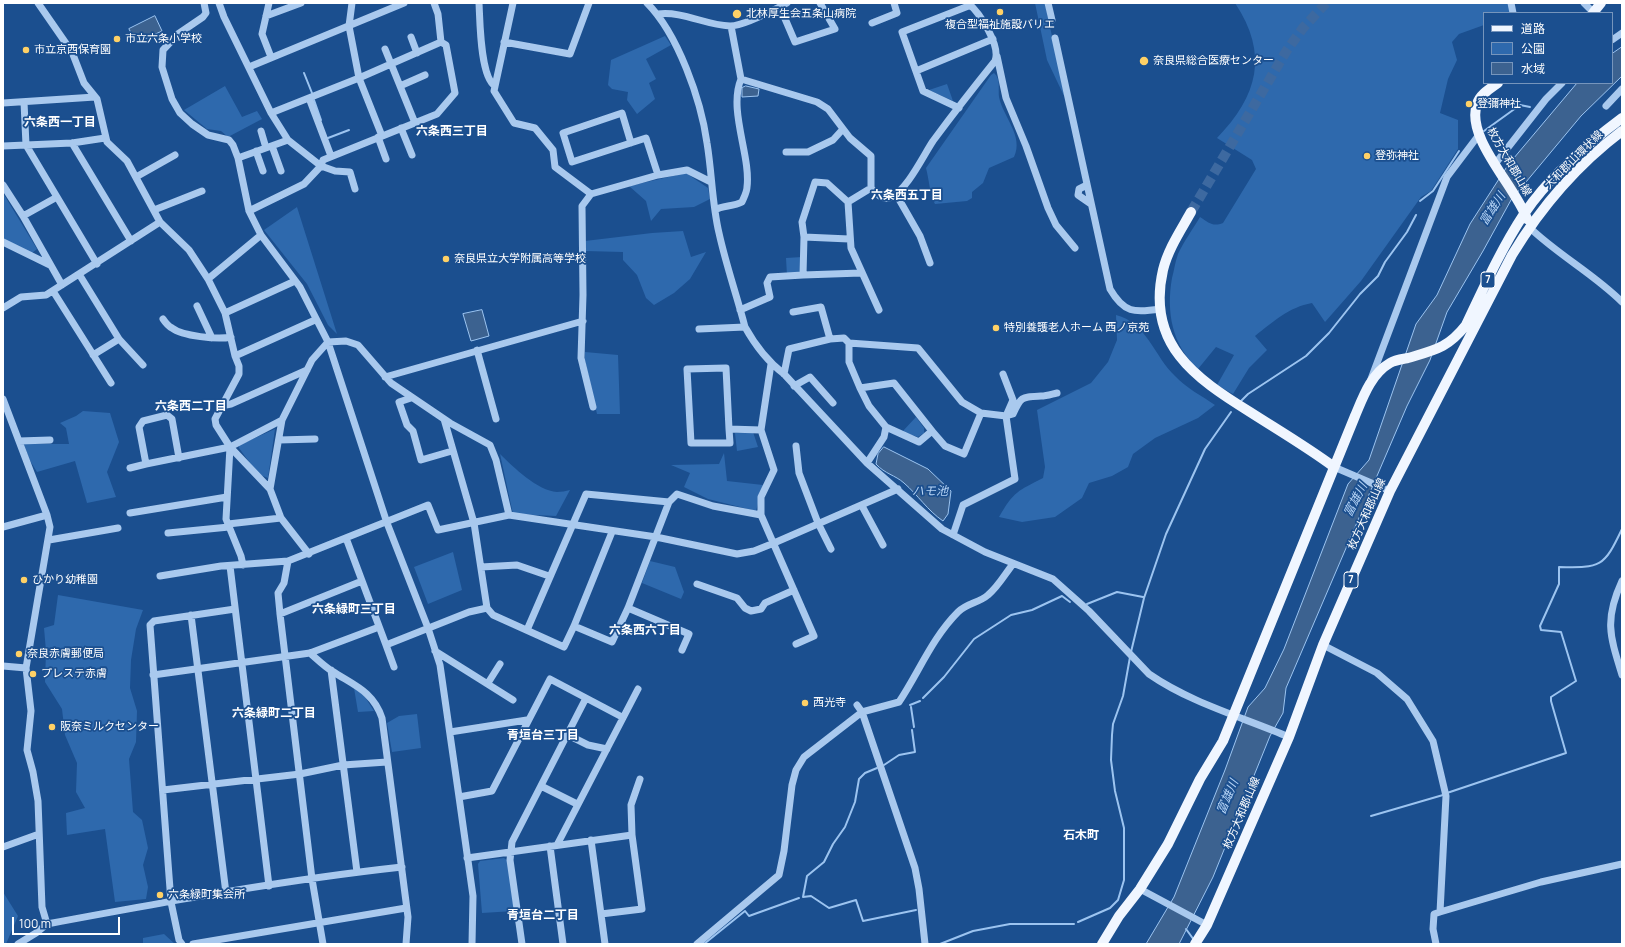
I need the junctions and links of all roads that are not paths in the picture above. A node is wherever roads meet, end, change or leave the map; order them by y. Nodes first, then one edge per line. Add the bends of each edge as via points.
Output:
1 (38, 3) edge
2 (204, 3) edge
3 (219, 3) edge
4 (269, 3) edge
5 (301, 3) edge
6 (352, 3) edge
7 (404, 3) edge
8 (434, 3) edge
9 (478, 3) edge
10 (513, 3) edge
11 (589, 3) edge
12 (647, 3) edge
13 (820, 3) edge
14 (894, 3) edge
15 (1048, 3) edge
16 (1584, 3) edge
17 (1601, 3) edge
18 (969, 4) edge
19 (783, 5) edge
20 (1593, 12) edge
21 (1595, 12) edge
22 (658, 14) junction
23 (266, 16) junction
24 (1052, 20) dead end
25 (872, 23) dead end
26 (349, 26) junction
27 (731, 26) junction
28 (1622, 33) edge
29 (411, 37) dead end
30 (1055, 38) dead end
31 (993, 39) junction
32 (1613, 39) edge
33 (441, 42) junction
34 (504, 42) junction
35 (385, 49) dead end
36 (417, 53) junction
37 (996, 56) junction
38 (272, 57) junction
39 (390, 64) junction
40 (248, 67) junction
41 (916, 71) junction
42 (425, 75) dead end
43 (359, 78) junction
44 (741, 79) junction
45 (1497, 84) edge
46 (1561, 84) edge
47 (400, 86) junction
48 (494, 86) junction
49 (1622, 89) edge
50 (95, 97) junction
51 (309, 98) junction
52 (24, 102) junction
53 (3, 103) edge
54 (1606, 106) dead end
55 (959, 108) junction
56 (271, 113) junction
57 (1622, 118) edge
58 (415, 123) junction
59 (401, 128) junction
60 (842, 129) junction
61 (261, 131) dead end
62 (1622, 131) edge
63 (1478, 136) junction
64 (380, 137) junction
65 (105, 138) junction
66 (288, 140) junction
67 (72, 143) junction
68 (631, 143) junction
69 (26, 145) junction
70 (3, 146) edge
71 (269, 147) junction
72 (256, 152) junction
73 (786, 152) dead end
74 (175, 154) dead end
75 (412, 155) dead end
76 (331, 156) junction
77 (238, 158) junction
78 (386, 159) dead end
79 (1496, 164) junction
80 (321, 166) junction
81 (263, 170) dead end
82 (281, 171) dead end
83 (658, 175) junction
84 (136, 177) junction
85 (712, 182) junction
86 (3, 185) edge
87 (1087, 185) junction
88 (871, 188) junction
89 (355, 189) dead end
90 (202, 190) dead end
91 (591, 194) junction
92 (896, 194) junction
93 (57, 197) junction
94 (848, 202) junction
95 (1091, 204) junction
96 (154, 210) junction
97 (715, 210) junction
98 (1523, 210) junction
99 (249, 211) junction
100 (1191, 212) tunnel mouth
101 (23, 216) junction
102 (160, 222) junction
103 (1529, 227) junction
104 (260, 235) junction
105 (804, 237) junction
106 (849, 239) junction
107 (131, 241) junction
108 (3, 242) edge
109 (1074, 248) dead end
110 (97, 264) junction
111 (930, 264) dead end
112 (50, 265) junction
113 (861, 273) junction
114 (79, 274) junction
115 (803, 275) junction
116 (208, 279) junction
117 (295, 281) junction
118 (62, 285) junction
119 (53, 291) junction
120 (1622, 302) edge
121 (197, 306) dead end
122 (3, 308) edge
123 (1160, 309) junction
124 (740, 310) junction
125 (879, 310) dead end
126 (793, 312) dead end
127 (226, 313) junction
128 (163, 319) dead end
129 (315, 320) junction
130 (583, 321) junction
131 (745, 327) junction
132 (699, 329) dead end
133 (231, 337) junction
134 (212, 338) junction
135 (118, 339) junction
136 (830, 339) junction
137 (328, 342) junction
138 (849, 343) junction
139 (477, 350) junction
140 (93, 355) junction
141 (235, 356) junction
142 (771, 364) junction
143 (144, 365) dead end
144 (307, 370) junction
145 (784, 374) junction
146 (1003, 374) dead end
147 (385, 376) junction
148 (1370, 382) junction
149 (111, 383) dead end
150 (794, 386) junction
151 (860, 388) junction
152 (1057, 393) dead end
153 (3, 398) edge
154 (411, 398) junction
155 (833, 403) dead end
156 (221, 406) junction
157 (592, 407) dead end
158 (981, 413) junction
159 (1006, 416) junction
160 (444, 419) junction
161 (496, 419) dead end
162 (282, 420) junction
163 (886, 427) junction
164 (729, 429) junction
165 (761, 430) junction
166 (932, 431) junction
167 (314, 439) dead end
168 (50, 440) dead end
169 (279, 440) junction
170 (19, 441) junction
171 (796, 446) dead end
172 (230, 447) junction
173 (452, 451) junction
174 (179, 458) junction
175 (146, 464) junction
176 (867, 464) junction
177 (130, 468) dead end
178 (1337, 469) junction
179 (270, 489) junction
180 (898, 489) junction
181 (1387, 491) junction
182 (227, 497) junction
183 (669, 502) junction
184 (862, 506) junction
185 (130, 513) dead end
186 (48, 515) junction
187 (509, 515) junction
188 (761, 515) junction
189 (281, 518) junction
190 (387, 523) junction
191 (474, 523) junction
192 (818, 523) junction
193 (228, 526) junction
194 (572, 526) junction
195 (3, 527) edge
196 (118, 528) dead end
197 (612, 532) junction
198 (168, 534) dead end
199 (954, 535) junction
200 (656, 537) junction
201 (346, 538) junction
202 (49, 540) junction
203 (774, 543) junction
204 (883, 544) dead end
205 (832, 549) dead end
206 (309, 554) junction
207 (288, 561) junction
208 (1013, 564) junction
209 (243, 565) junction
210 (230, 566) junction
211 (481, 567) junction
212 (160, 576) dead end
213 (549, 576) junction
214 (362, 581) junction
215 (1622, 581) edge
216 (697, 584) dead end
217 (794, 590) junction
218 (487, 608) junction
219 (628, 608) junction
220 (235, 609) junction
221 (280, 614) junction
222 (191, 615) junction
223 (574, 626) junction
224 (379, 627) junction
225 (428, 628) junction
226 (527, 630) junction
227 (796, 644) dead end
228 (386, 645) junction
229 (1323, 645) junction
230 (682, 650) dead end
231 (435, 651) junction
232 (310, 653) junction
233 (284, 658) junction
234 (242, 664) junction
235 (500, 664) dead end
236 (3, 666) edge
237 (394, 667) dead end
238 (26, 668) junction
239 (198, 669) junction
240 (330, 670) junction
241 (153, 675) junction
242 (1622, 675) edge
243 (488, 683) junction
244 (638, 689) dead end
245 (586, 698) junction
246 (513, 700) dead end
247 (856, 705) dead end
248 (862, 712) junction
249 (1237, 716) junction
250 (622, 717) junction
251 (528, 720) junction
252 (450, 732) junction
253 (568, 735) junction
254 (1284, 735) junction
255 (607, 749) junction
256 (387, 762) junction
257 (344, 765) junction
258 (300, 774) junction
259 (257, 778) junction
260 (640, 779) dead end
261 (214, 784) junction
262 (541, 786) junction
263 (163, 790) junction
264 (459, 797) junction
265 (578, 804) junction
266 (39, 834) junction
267 (632, 835) junction
268 (591, 840) junction
269 (554, 846) junction
270 (3, 847) edge
271 (511, 852) junction
272 (467, 858) junction
273 (1622, 864) edge
274 (402, 867) junction
275 (357, 872) junction
276 (312, 879) junction
277 (269, 886) junction
278 (1140, 889) junction
279 (226, 893) junction
280 (171, 902) junction
281 (406, 908) junction
282 (1440, 912) junction
283 (601, 914) junction
284 (320, 923) junction
285 (1203, 923) junction
286 (47, 924) junction
287 (212, 942) edge
288 (18, 944) edge
289 (182, 944) edge
290 (193, 944) edge
291 (323, 944) edge
292 (406, 944) edge
293 (472, 944) edge
294 (522, 944) edge
295 (563, 944) edge
296 (605, 944) edge
297 (697, 944) edge
298 (925, 944) edge
299 (1102, 944) edge
300 (1195, 944) edge
301 (1436, 944) edge

1 - 50 street via 72,52 84,83
2 - 77 street via 206,13 203,17 178,34 163,50 162,67 172,99 180,113 208,135 229,140
3 - 40 street
4 - 23 street
5 - 23 street
6 - 26 street
7 - 26 street
8 - 33 street
9 - 48 street via 485,70
10 - 34 street
11 - 34 street via 570,54
12 - 22 street
13 - 19 street via 835,29 795,42
14 - 25 street via 897,13
15 - 24 street
16 - 20 street
17 - 21 main road
18 - 31 street
18 - 41 street via 902,32
19 - 27 street via 764,15
22 - 27 street via 669,12
22 - 85 street via 669,30 686,68 707,142
23 - 38 street via 262,34
26 - 38 street
26 - 43 street
27 - 44 street
28 - 32 street
29 - 36 street
30 - 87 street
31 - 37 street
31 - 41 street
33 - 36 street
33 - 58 street via 446,45 454,93 437,114
34 - 48 street
35 - 39 street
36 - 39 street
37 - 55 street
37 - 109 street via 1006,98 1048,208 1056,225
38 - 40 street
39 - 43 street
39 - 47 street
40 - 56 street
41 - 55 street via 923,91
42 - 47 street
43 - 51 street
43 - 64 street
44 - 60 street via 817,102 828,109
44 - 97 street via 738,86 738,118 747,188 742,202 733,206 718,207
45 - 63 main road, 枚方大和郡山線 via 1483,94 1476,104
46 - 79 street via 1546,99
47 - 58 street
48 - 91 street via 494,91 514,123 535,128 553,150 555,167
49 - 54 street
50 - 52 street
50 - 65 street
51 - 56 street
51 - 76 street
52 - 53 street
52 - 69 street
55 - 92 street
56 - 66 street
57 - 98 main road, 大和郡山環状線 via 1579,153
58 - 59 street
59 - 64 street
59 - 75 street
60 - 73 street via 833,140 808,152
60 - 88 street via 871,156
61 - 71 street
62 - 103 main road, 大和郡山環状線 via 1560,187
63 - 79 main road, 枚方大和郡山線
63 - 148 street via 1447,177
64 - 76 street
64 - 78 street
65 - 67 street
65 - 84 street via 127,161
66 - 71 street
66 - 80 street
67 - 69 street
67 - 107 street
68 - 68 street via 572,162 563,133 622,113
68 - 83 street via 646,138
69 - 70 street
69 - 93 street
71 - 72 street
71 - 82 street
72 - 77 street
72 - 81 street
74 - 84 street
76 - 80 street via 323,160
77 - 99 street
79 - 98 main road, 枚方大和郡山線
80 - 89 street via 335,171 350,172
80 - 99 street via 304,184
83 - 85 street via 687,170
83 - 91 street
84 - 96 street
85 - 97 street
86 - 101 street
87 - 95 street
87 - 95 street via 1079,189 1078,195
88 - 92 street via 883,198 890,198
88 - 94 street
90 - 96 street
91 - 130 street via 582,206
92 - 111 street via 920,236
93 - 101 street
93 - 110 street
94 - 105 street via 827,183 815,182 802,222
94 - 106 street
95 - 123 street via 1105,271 1117,300 1133,311
96 - 102 street
97 - 124 street
98 - 103 main road, 枚方大和郡山線
98 - 148 main road, 枚方大和郡山線 / 7 via 1466,325 1448,344 1437,350 1391,362
99 - 104 street
100 - 123 main road via 1163,269
101 - 112 street
102 - 107 street
102 - 116 street via 189,250
103 - 120 street
103 - 181 main road, 枚方大和郡山線 / 7
104 - 116 street
104 - 117 street
105 - 106 street
105 - 115 street
106 - 113 street
107 - 110 street
108 - 112 street
110 - 114 street
112 - 118 street
113 - 115 street
113 - 125 street
114 - 118 street
114 - 135 street
115 - 124 street via 770,277 767,283 770,297
116 - 127 street
117 - 127 street
117 - 129 street
118 - 119 street
119 - 122 street via 46,296 21,297
119 - 140 street
121 - 134 street
123 - 178 main road via 1172,345 1182,362 1196,376 1222,396
124 - 131 street
126 - 136 street via 821,307
127 - 133 street
128 - 134 street via 172,329
129 - 137 street
129 - 141 street
130 - 139 street
130 - 157 street via 581,358
131 - 132 street
131 - 142 street
133 - 134 street
133 - 141 street
135 - 140 street
135 - 143 street
136 - 138 street via 844,338
136 - 145 street via 789,349
137 - 144 street
137 - 147 street via 346,341 358,345
137 - 190 street
138 - 151 street via 849,362
138 - 158 street via 918,348 962,402
139 - 147 street
139 - 161 street
140 - 149 street
141 - 156 street via 239,374
142 - 145 street
142 - 165 street
144 - 156 street via 231,404
144 - 162 street
145 - 150 street
146 - 159 street via 1013,400
147 - 154 street
148 - 178 main road, 枚方大和郡山線 / 7
150 - 155 street via 810,377
150 - 176 street
151 - 163 street via 869,406
151 - 166 street via 894,383
152 - 159 street via 1022,398 1013,414
153 - 170 street
154 - 160 street
154 - 173 street via 399,402 407,425 413,432 421,460
156 - 172 street via 215,419 216,425
158 - 159 street
158 - 166 street via 964,454 945,446
159 - 199 street via 1015,479 963,505
160 - 173 street
160 - 187 street via 490,445
162 - 169 street
162 - 172 street
163 - 166 street via 919,442
163 - 176 street via 884,437
164 - 164 street via 730,443 691,442 687,369 726,368
164 - 165 street
165 - 188 street via 774,470 761,497
167 - 169 street
168 - 170 street
169 - 179 street
170 - 186 street
171 - 192 street via 799,473
172 - 174 street
172 - 179 street
172 - 182 street
173 - 191 street
174 - 175 street
174 - 175 street via 172,419 167,415 143,420 139,427
175 - 177 street
176 - 180 street
178 - 181 street
178 - 249 main road, 枚方大和郡山線 / 7
179 - 189 street
180 - 184 street
180 - 199 street via 942,528
181 - 229 main road, 枚方大和郡山線 / 7
182 - 185 street
182 - 193 street
183 - 188 street via 676,494 713,506
183 - 194 street via 586,494
183 - 200 street
184 - 192 street
184 - 204 street
186 - 195 street
186 - 202 street
187 - 191 street
187 - 194 street
188 - 203 street
189 - 193 street
189 - 206 street
190 - 191 street via 428,505 438,530
190 - 201 street
190 - 225 street
191 - 211 street
192 - 203 street
192 - 205 street
193 - 198 street
193 - 209 street
194 - 197 street
194 - 213 street
196 - 202 street
197 - 200 street
197 - 223 street
199 - 208 street
200 - 203 street via 737,554
200 - 219 street
201 - 206 street
201 - 214 street
202 - 238 street
203 - 217 street
206 - 207 street
207 - 209 street
207 - 221 street via 284,583 278,593
208 - 248 street via 987,596 963,607 946,626 929,649 899,702
208 - 249 street via 1053,579 1158,680
209 - 210 street
210 - 212 street
210 - 220 street
211 - 213 street via 517,565
211 - 218 street
213 - 226 street
214 - 221 street
214 - 224 street
215 - 242 street via 1612,604 1610,620 1612,640
216 - 217 street via 737,598 751,611 762,609 765,603
217 - 227 street via 814,636
218 - 225 street
218 - 226 street via 493,615
219 - 223 street via 612,642
219 - 230 street via 689,634
220 - 222 street
220 - 234 street
221 - 233 street
222 - 239 street
222 - 241 street via 154,621 150,624
223 - 226 street via 564,647
224 - 228 street
224 - 232 street
225 - 228 street
225 - 231 street
228 - 237 street
229 - 254 main road, 枚方大和郡山線 / 7
229 - 282 street via 1376,673 1408,698 1433,741 1446,796
231 - 243 street
231 - 252 street via 440,665
232 - 233 street
232 - 240 street
233 - 234 street
233 - 258 street
234 - 239 street
234 - 259 street
235 - 243 street
236 - 238 street
238 - 266 street via 31,711 27,750 36,786
239 - 241 street
239 - 261 street
240 - 256 street via 364,690 379,709
240 - 257 street
241 - 263 street
243 - 246 street
244 - 250 street
245 - 250 street
245 - 251 street via 550,679
245 - 253 street
247 - 248 street
248 - 297 street via 804,757 796,770 779,875
248 - 298 street via 915,868
249 - 254 street
249 - 278 main road, 枚方大和郡山線 / 7 via 1200,779 1168,844
250 - 255 street
251 - 252 street
251 - 264 street via 492,791
252 - 264 street
253 - 255 street
253 - 262 street
254 - 285 main road, 枚方大和郡山線 / 7
255 - 265 street
256 - 257 street
256 - 274 street
257 - 258 street
257 - 275 street
258 - 259 street
258 - 276 street
259 - 261 street
259 - 277 street
260 - 267 street via 631,805
261 - 263 street
261 - 279 street
262 - 265 street
262 - 271 street via 512,842
263 - 280 street
264 - 272 street
265 - 269 street
266 - 270 street
266 - 286 street via 42,907
267 - 268 street
267 - 283 street via 642,909
268 - 269 street
268 - 283 street
269 - 271 street
269 - 295 street
271 - 272 street
271 - 294 street
272 - 293 street via 473,896
273 - 282 street via 1541,882
274 - 275 street
274 - 281 street
275 - 276 street
276 - 277 street
276 - 284 street
277 - 279 street
278 - 285 street
278 - 299 main road, 枚方大和郡山線 / 7
279 - 280 street
280 - 286 street
280 - 289 street
281 - 284 street
281 - 292 street
282 - 301 street via 1434,914
283 - 296 street
284 - 287 street
284 - 291 street
285 - 300 main road, 枚方大和郡山線 / 7
286 - 288 street
287 - 290 street

